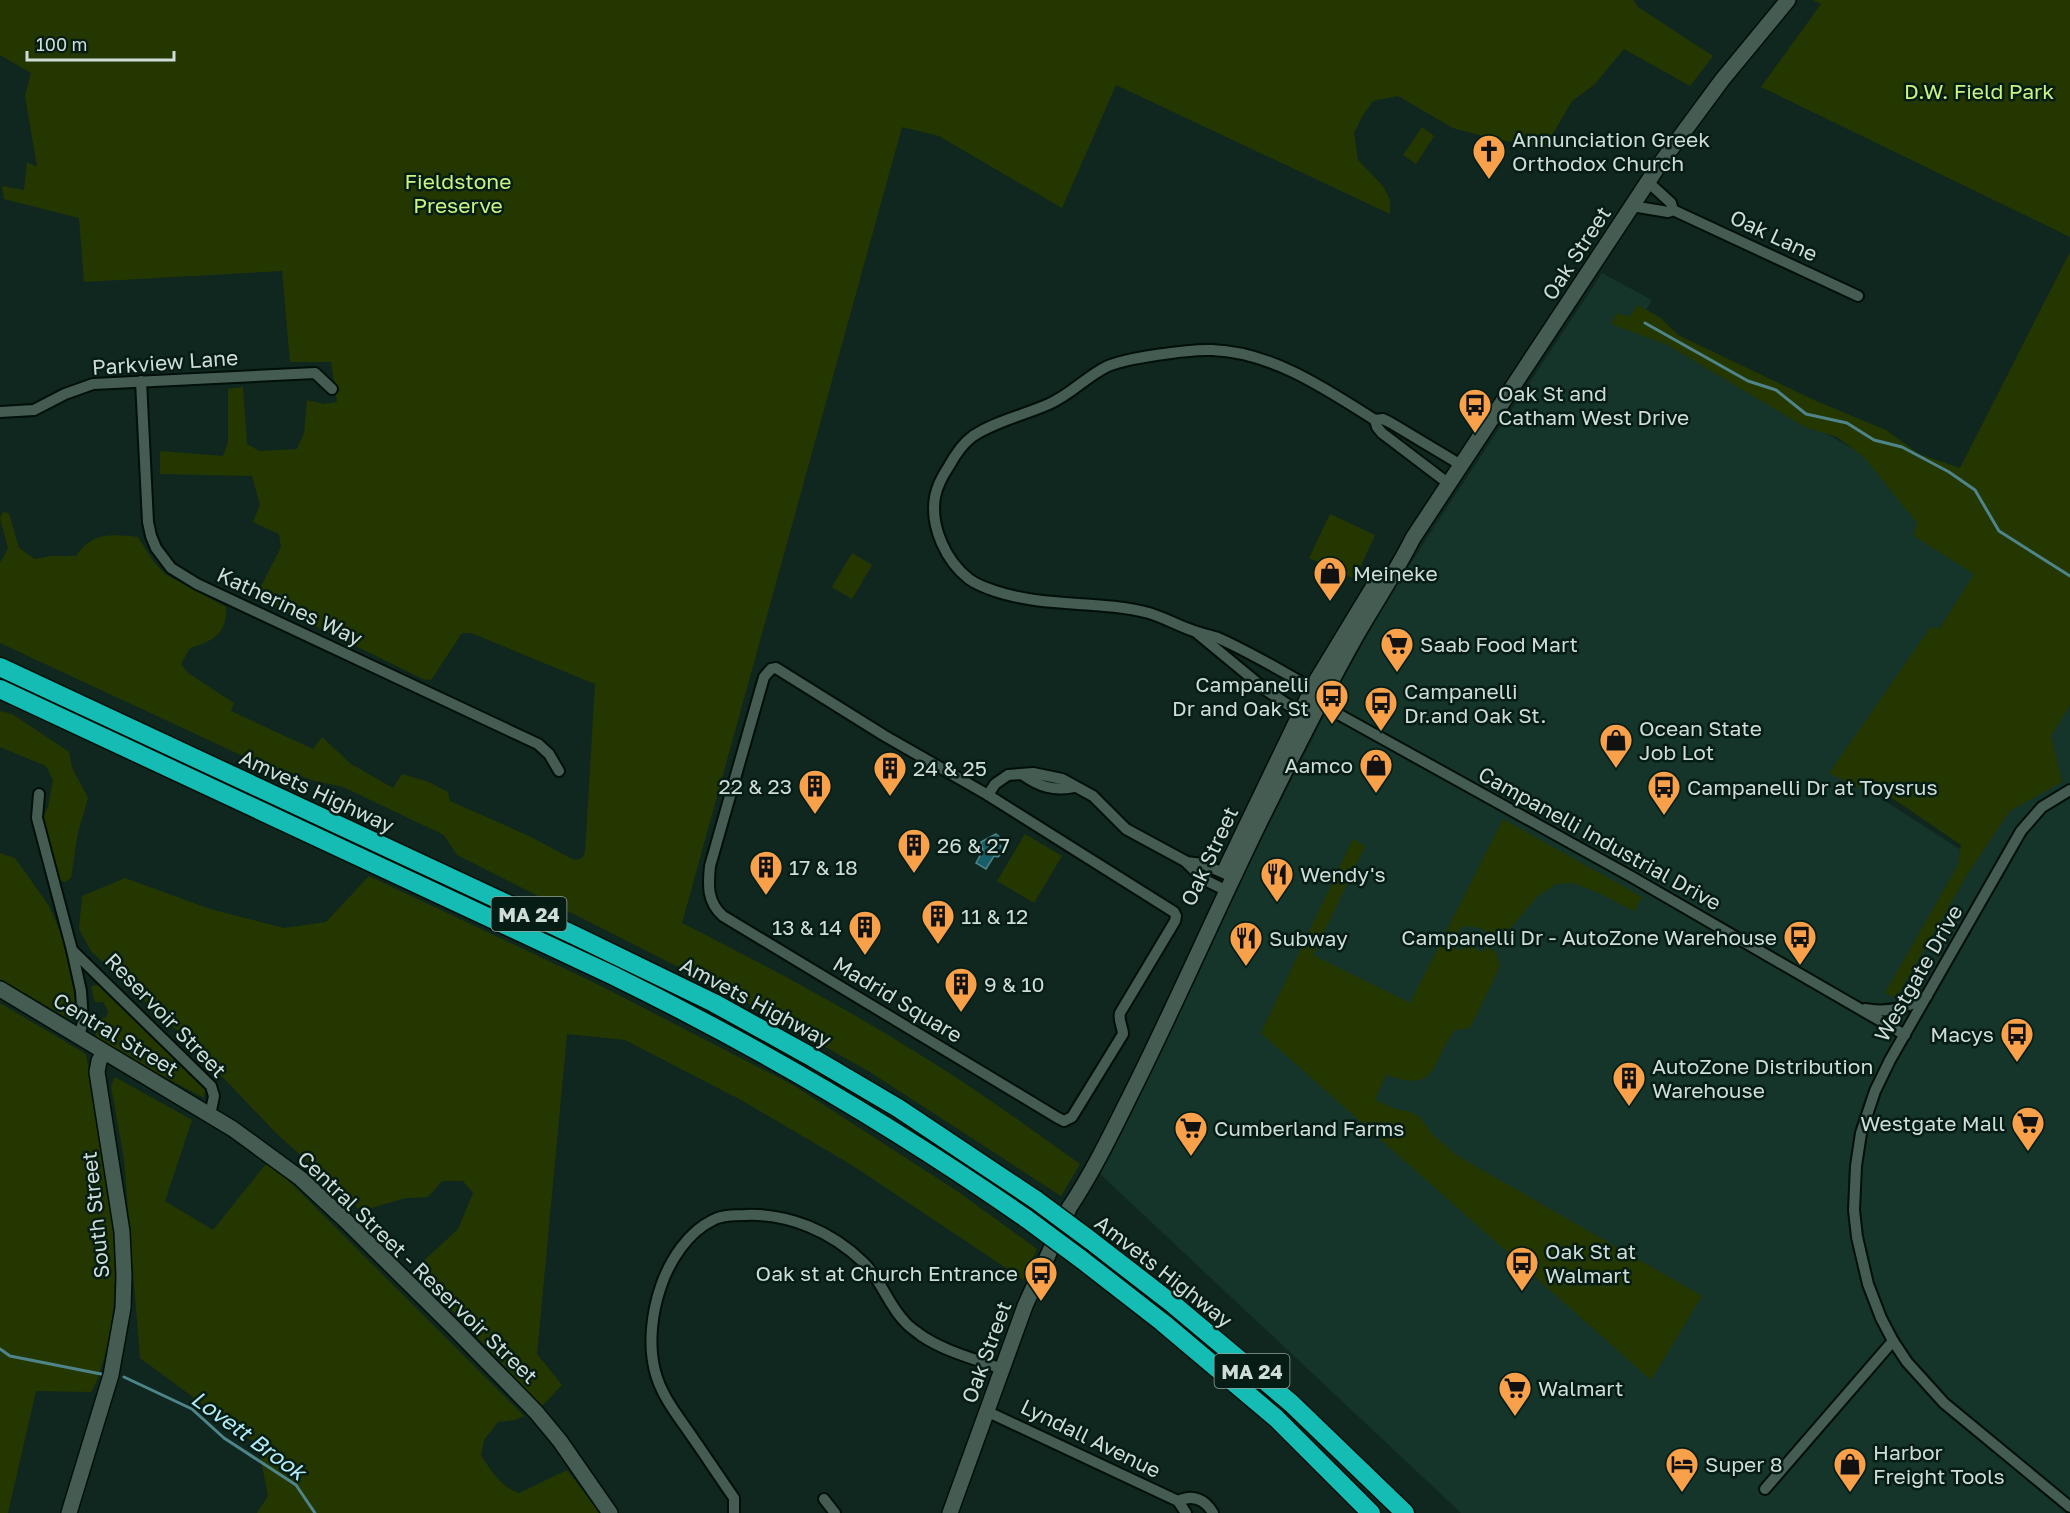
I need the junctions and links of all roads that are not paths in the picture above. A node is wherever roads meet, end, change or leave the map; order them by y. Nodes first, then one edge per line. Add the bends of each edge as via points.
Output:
1 (1788, 0) edge
2 (1648, 182) junction
3 (1632, 206) junction
4 (1673, 210) junction
5 (1858, 296) dead end
6 (141, 381) junction
7 (332, 388) dead end
8 (0, 412) edge
9 (1375, 420) junction
10 (1461, 465) junction
11 (1449, 484) junction
12 (1413, 538) junction
13 (1195, 631) junction
14 (0, 667) edge
15 (1312, 688) junction
16 (0, 689) edge
17 (1320, 704) junction
18 (1300, 713) junction
19 (559, 771) dead end
20 (2070, 790) edge
21 (39, 794) dead end
22 (988, 795) junction
23 (1226, 882) junction
24 (72, 950) junction
25 (106, 983) junction
26 (0, 989) edge
27 (81, 991) junction
28 (1927, 996) junction
29 (1860, 1009) junction
30 (1905, 1035) junction
31 (79, 1037) junction
32 (104, 1052) junction
33 (210, 1115) junction
34 (1893, 1341) junction
35 (1002, 1369) junction
36 (987, 1411) junction
37 (1765, 1488) dead end
38 (824, 1499) dead end
39 (1178, 1502) junction
40 (2070, 1508) edge
41 (69, 1513) edge
42 (610, 1513) edge
43 (734, 1513) edge
44 (835, 1513) edge
45 (950, 1513) edge
46 (1186, 1513) edge
47 (1213, 1513) edge
48 (1371, 1513) edge
49 (1406, 1513) edge

1 - 2 main road, Oak Street via 1722,80
2 - 3 main road, Oak Street
2 - 4 street, Oak Lane via 1671,203
3 - 4 street, Oak Lane
3 - 10 main road, Oak Street
4 - 5 street, Oak Lane
6 - 7 street, Parkview Lane via 315,373
6 - 8 street, Parkview Lane via 93,384 34,410
6 - 19 street, Katherines Way via 148,522 156,548 171,568 197,585 538,744
9 - 10 street via 1391,423
9 - 11 street via 1382,433
9 - 13 street via 1296,373 1241,354 1202,350 1106,367 1058,400 991,426 961,447 935,496 935,514 943,546 969,580 1003,594 1038,601 1130,609
10 - 11 main road, Oak Street
11 - 12 main road, Oak Street
12 - 15 main road, Oak Street via 1382,573
12 - 17 main road, Oak Street
13 - 15 street via 1217,637
13 - 18 street
14 - 49 highway, Amvets Highway / MA 24, bridge via 714,1003 898,1108 1036,1200 1174,1305 1291,1403
15 - 17 street
15 - 18 main road, Oak Street
16 - 48 highway, Amvets Highway / MA 24, bridge via 612,975 705,1021 879,1121 1027,1219 1162,1322 1276,1418
17 - 18 street
17 - 23 main road, Oak Street
17 - 29 street, Campanelli Industrial Drive
18 - 23 main road, Oak Street
20 - 28 street, Westgate Drive via 2042,807 2021,831
21 - 24 street via 37,818
22 - 22 street, Madrid Square via 781,670 771,669 764,677 707,886 714,906 723,915 1058,1118 1068,1120 1120,1040 1120,1013 1176,916 1168,907
22 - 23 street via 1001,778 1016,774 1044,774 1062,779 1092,796 1126,829 1185,861 1203,864
23 - 35 main road, Oak Street via 1161,1032 1031,1291
24 - 25 street, Reservoir Street
24 - 27 street
25 - 27 street via 91,980
25 - 33 street, Reservoir Street via 211,1086 214,1096
26 - 31 main road, Central Street
27 - 31 street via 83,1022
28 - 29 street, Campanelli Industrial Drive via 1917,1003 1890,1010
28 - 30 street, Westgate Drive
29 - 30 street, Campanelli Industrial Drive
30 - 34 street, Westgate Drive via 1881,1077 1861,1133 1854,1210 1861,1257 1876,1305
31 - 32 main road, Central Street
32 - 33 main road, Central Street
32 - 41 main road, South Street via 97,1072 122,1232 123,1308 111,1375
33 - 42 main road, Central Street - Reservoir Street via 263,1149 323,1198 454,1328 536,1412
34 - 37 street
34 - 40 street, Westgate Drive via 1934,1394
35 - 36 main road, Oak Street
35 - 43 street via 949,1350 904,1322 865,1263 828,1235 791,1219 763,1214 714,1219 688,1238 663,1280 654,1316 653,1355 663,1391 734,1498
36 - 39 street, Lyndall Avenue
36 - 45 main road, Oak Street
38 - 44 street
39 - 46 street, Lyndall Avenue
39 - 47 street, Lyndall Avenue via 1196,1498

